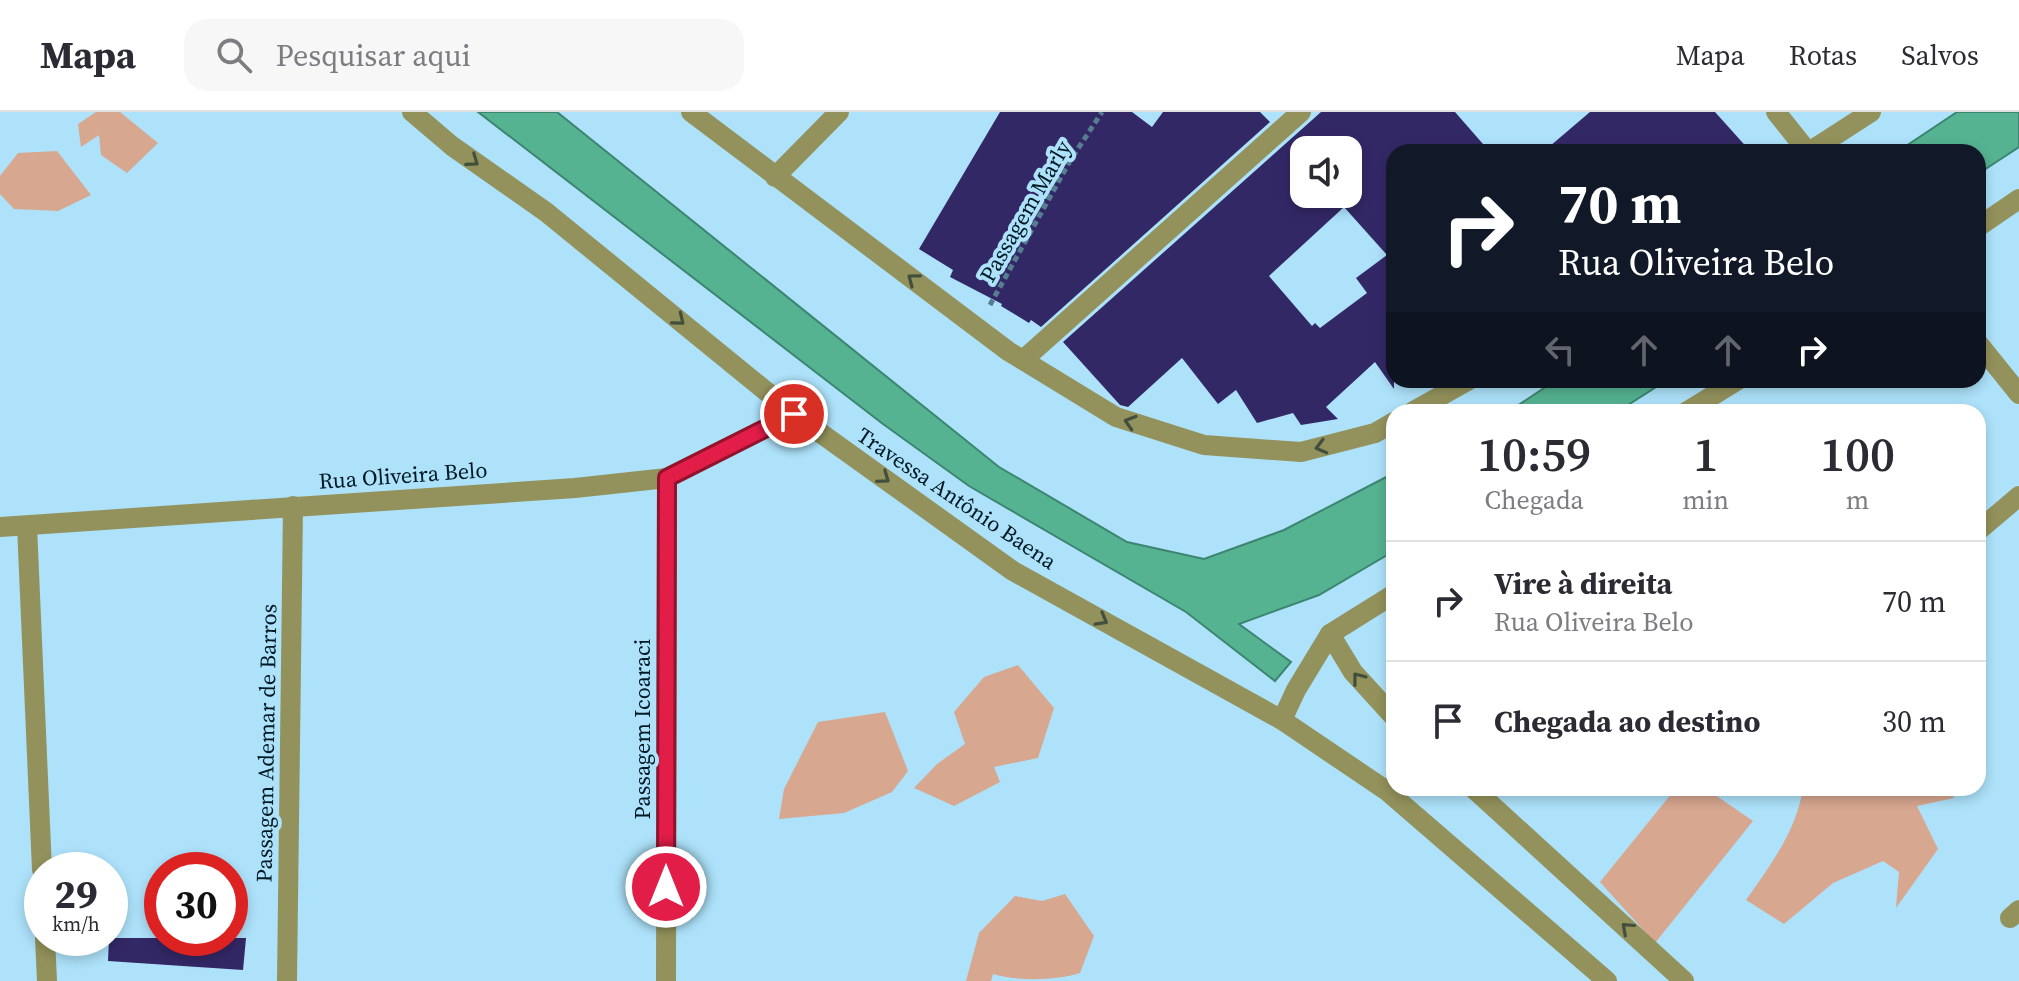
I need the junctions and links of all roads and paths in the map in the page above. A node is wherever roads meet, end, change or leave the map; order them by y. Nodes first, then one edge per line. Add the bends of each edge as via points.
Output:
1 (412, 112) edge
2 (691, 112) edge
3 (839, 112) edge
4 (1102, 112) edge
5 (1301, 112) edge
6 (1776, 112) edge
7 (1871, 112) edge
8 (1802, 144) edge
9 (1821, 144) edge
10 (775, 177) junction
11 (2019, 199) edge
12 (1986, 222) edge
13 (978, 327) junction
14 (1986, 353) edge
15 (1023, 360) junction
16 (1455, 388) edge
17 (1725, 388) edge
18 (2019, 394) edge
19 (1426, 404) edge
20 (1699, 404) edge
21 (794, 414) junction
22 (1386, 427) edge
23 (667, 478) junction
24 (2019, 496) edge
25 (293, 506) junction
26 (1986, 524) edge
27 (27, 526) junction
28 (0, 527) edge
29 (1386, 599) edge
30 (1330, 634) junction
31 (1386, 708) edge
32 (1282, 720) junction
33 (1386, 785) edge
34 (1400, 796) edge
35 (1482, 796) edge
36 (41, 852) edge
37 (46, 956) edge
38 (47, 981) edge
39 (287, 981) edge
40 (666, 981) edge
41 (1607, 981) edge
42 (1684, 981) edge

1 -> 21 street, Travessa Antônio Baena via 546,212
2 - 10 street
3 - 10 street
4 - 13 path, Passagem Marly
5 - 15 street
6 - 8 street
7 - 9 street
13 -> 10 street
11 - 12 street
13 - 15 street
14 - 18 street
22 -> 15 street via 1301,452 1204,445 1116,417
16 - 19 street
17 - 20 street
21 - 23 street, Rua Oliveira Belo
21 -> 32 street, Travessa Antônio Baena via 1013,571
23 - 25 street, Rua Oliveira Belo
23 - 40 street, Passagem Icoaraci
24 - 26 street
25 - 27 street, Rua Oliveira Belo
25 - 39 street, Passagem Ademar de Barros
27 - 28 street, Rua Oliveira Belo
27 - 36 street
29 - 30 street
31 -> 30 street via 1353,672
30 - 32 street
32 - 33 street, Travessa Antônio Baena
34 - 41 street, Travessa Antônio Baena
42 -> 35 street
37 - 38 street

